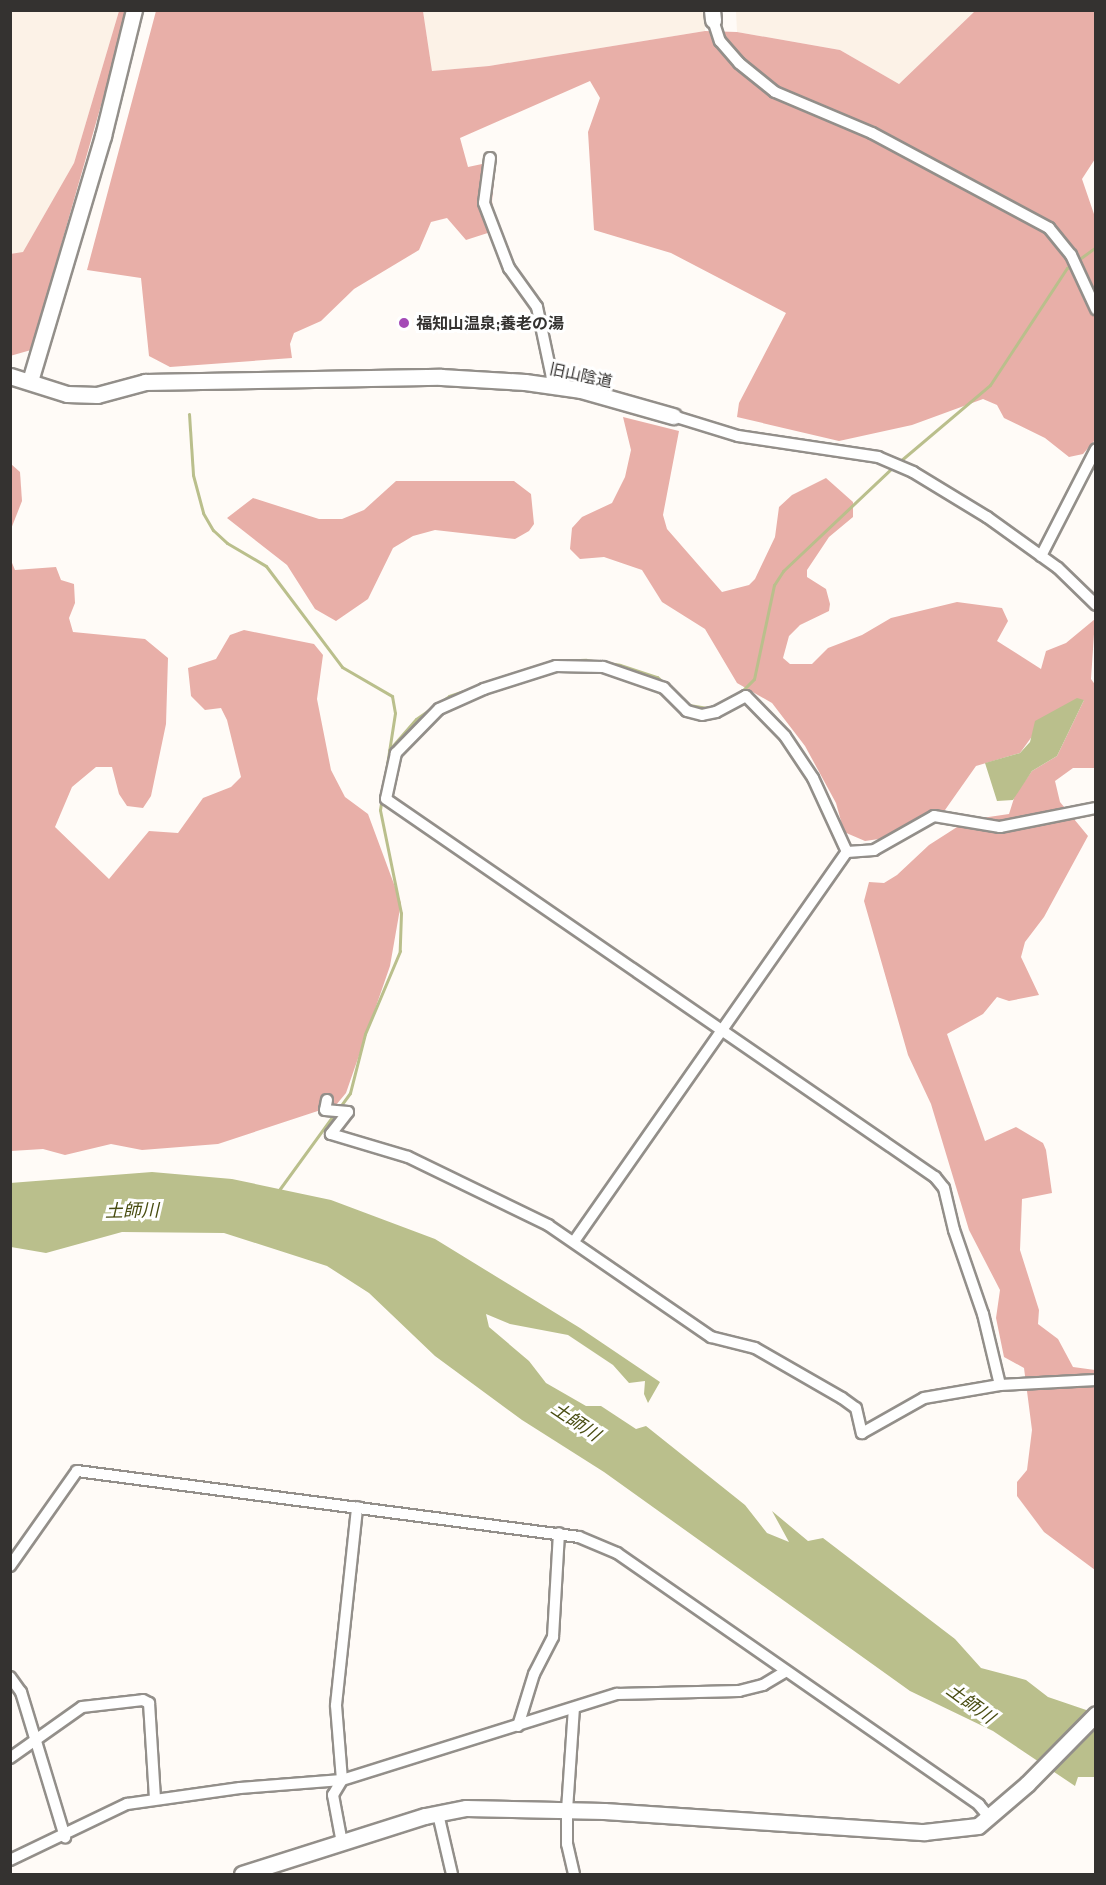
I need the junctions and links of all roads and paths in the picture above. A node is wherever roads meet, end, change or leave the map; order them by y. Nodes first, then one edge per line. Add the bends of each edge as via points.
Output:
1 (134, 10) edge
2 (712, 15) edge
3 (490, 158) dead end
4 (1095, 309) edge
5 (10, 376) edge
6 (30, 381) junction
7 (554, 387) junction
8 (673, 416) joint
9 (1095, 449) edge
10 (1041, 556) junction
11 (1095, 605) edge
12 (1095, 808) edge
13 (847, 852) junction
14 (722, 1030) junction
15 (327, 1100) dead end
16 (575, 1240) junction
17 (1095, 1380) edge
18 (1000, 1385) junction
19 (357, 1507) junction
20 (559, 1533) junction
21 (10, 1566) edge
22 (785, 1672) junction
23 (10, 1677) edge
24 (574, 1708) junction
25 (1095, 1714) edge
26 (518, 1726) junction
27 (34, 1739) junction
28 (10, 1758) edge
29 (342, 1780) junction
30 (155, 1799) junction
31 (567, 1810) junction
32 (438, 1814) junction
33 (990, 1818) junction
34 (65, 1837) junction
35 (342, 1843) junction
36 (10, 1860) edge
37 (242, 1875) edge
38 (452, 1875) edge
39 (574, 1875) edge

1 - 6 street via 103,136
2 - 4 street via 720,41 739,63 775,92 872,133 1048,228 1071,255
3 - 7 street via 484,203 509,268 537,308
5 - 6 street, 旧山陰道
6 - 7 street, 旧山陰道 via 67,394 97,395 145,382 345,378 441,377
7 - 8 street, 旧山陰道
8 - 10 street, 旧山陰道 via 738,436 878,457 913,472
9 - 10 street
10 - 11 street, 旧山陰道
12 - 13 street via 999,827 934,816 874,850
13 - 14 street
13 - 14 street via 813,778 785,736 746,696 702,715 687,711 664,688 620,670 581,664 556,666 484,689 439,709 396,753 386,799
14 - 16 street
14 - 18 street via 935,1177 944,1188 983,1314
15 - 16 street via 325,1110 348,1112 331,1134 362,1141 451,1175
16 - 18 street via 711,1337 754,1348 842,1398 856,1408 862,1433 924,1398
17 - 18 street
19 - 20 street
19 - 21 street via 77,1471
19 - 29 street via 336,1705
20 - 22 street via 617,1553
20 - 26 street via 553,1637 534,1674
22 - 24 street via 763,1685 739,1691 617,1694
22 - 33 street via 979,1805
23 - 27 street via 21,1692
24 - 26 street
24 - 31 street
25 - 33 street
26 - 29 street
27 - 28 street
27 - 30 street via 82,1707 143,1700 149,1703
27 - 34 street
29 - 30 street
29 - 35 street via 333,1794
30 - 34 street via 127,1804
31 - 32 street via 466,1808
31 - 33 street via 924,1832 978,1826
31 - 39 street via 567,1844
32 - 35 street
32 - 38 street
34 - 36 street
35 - 37 street

